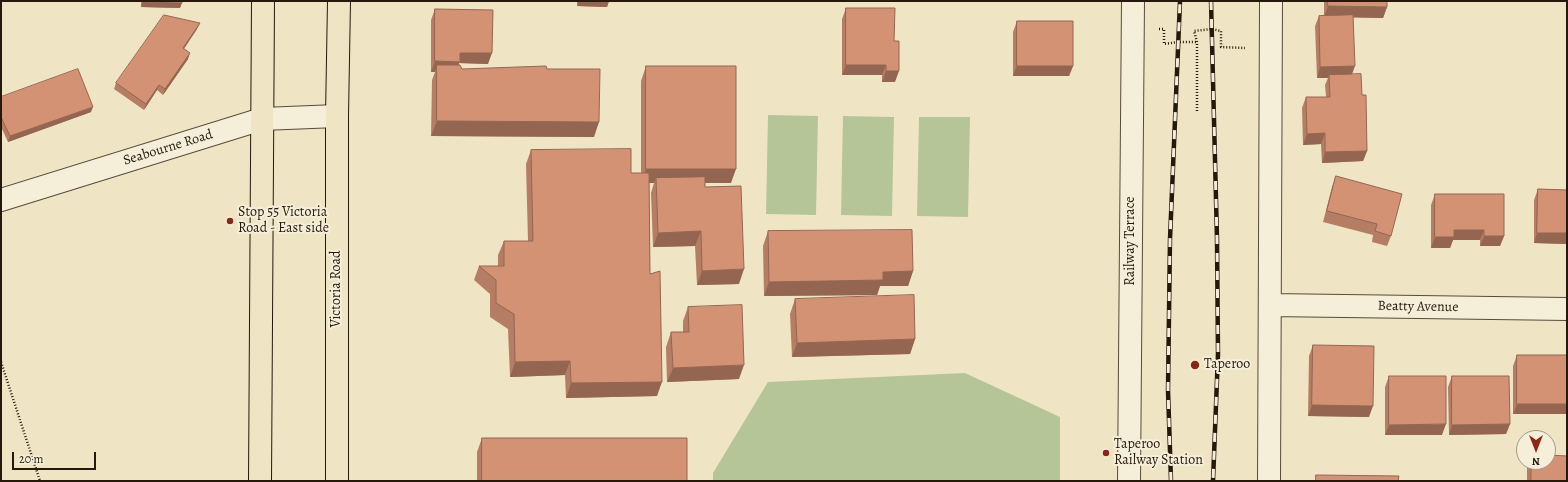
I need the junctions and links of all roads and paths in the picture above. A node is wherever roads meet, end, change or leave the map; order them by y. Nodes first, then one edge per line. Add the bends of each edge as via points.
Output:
1 (263, 1) edge
2 (339, 1) edge
3 (1133, 1) edge
4 (1271, 1) edge
5 (1197, 42) junction
6 (1164, 44) dead end
7 (1271, 48) junction
8 (1197, 111) dead end
9 (338, 116) junction
10 (262, 119) junction
11 (1, 200) edge
12 (1270, 305) junction
13 (1567, 309) edge
14 (1, 362) edge
15 (40, 481) edge
16 (260, 481) edge
17 (338, 481) edge
18 (1129, 481) edge
19 (1269, 481) edge

1 - 10 highway
2 - 9 highway, Victoria Road
3 - 18 street, Railway Terrace
4 - 7 street
5 - 6 path
5 - 7 path via 1194,31 1212,29 1221,31 1222,47
5 - 8 path
7 - 12 street
9 - 10 street, Seabourne Road
9 - 17 highway, Victoria Road
10 - 11 street, Seabourne Road
10 - 16 highway
12 - 13 street, Beatty Avenue
12 - 19 street
14 - 15 path

